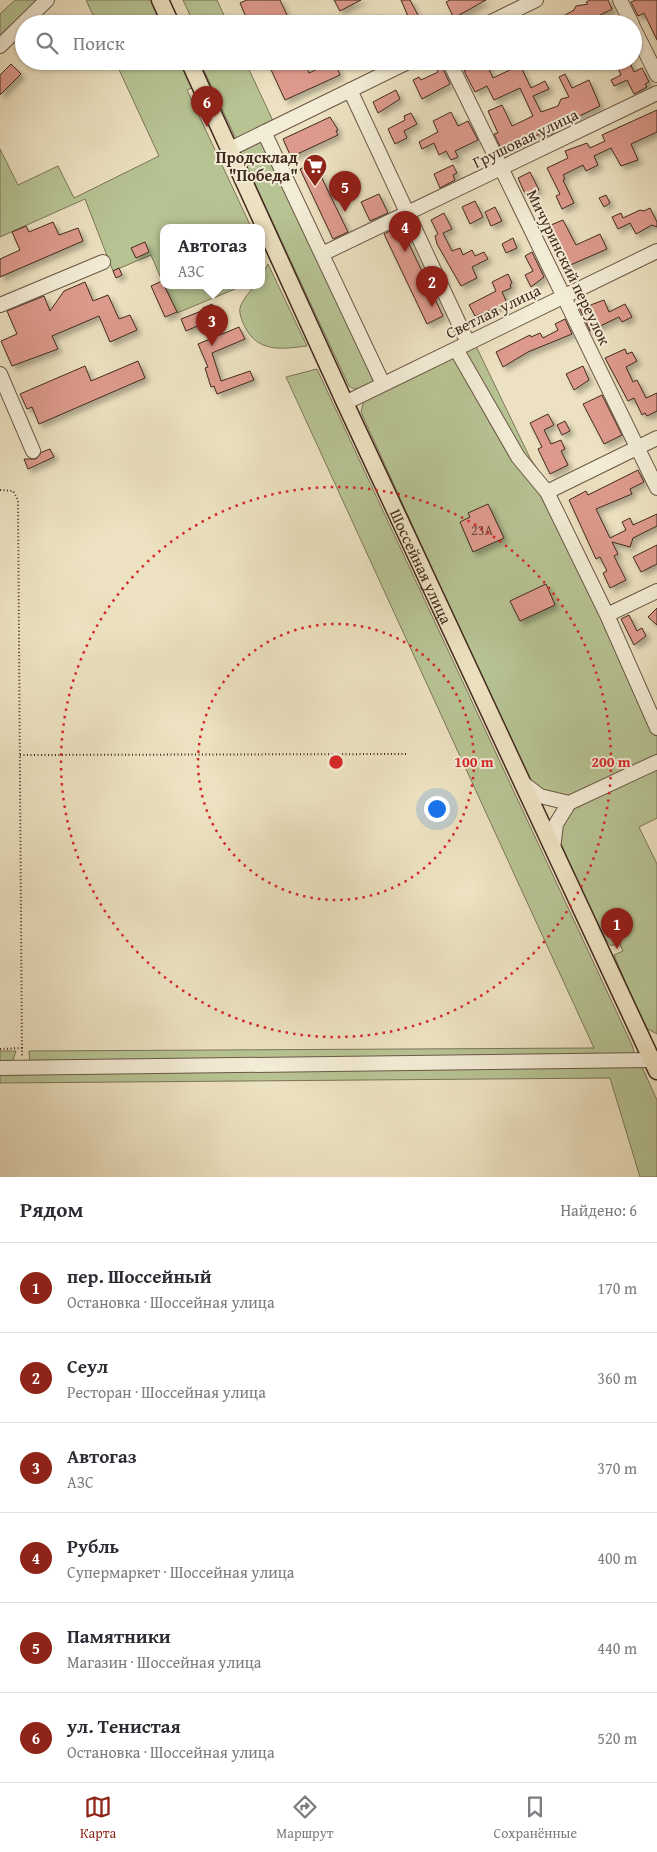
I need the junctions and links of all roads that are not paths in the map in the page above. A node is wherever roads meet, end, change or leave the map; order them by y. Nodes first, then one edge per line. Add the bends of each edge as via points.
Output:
1 (47, 0) edge
2 (160, 0) edge
3 (536, 0) edge
4 (620, 0) edge
5 (32, 15) edge
6 (168, 15) edge
7 (505, 15) edge
8 (627, 15) edge
9 (15, 31) edge
10 (642, 45) edge
11 (0, 46) edge
12 (193, 70) edge
13 (391, 70) edge
14 (453, 70) edge
15 (657, 75) edge
16 (350, 90) junction
17 (657, 94) edge
18 (264, 132) junction
19 (230, 149) junction
20 (501, 169) junction
21 (408, 214) junction
22 (264, 224) edge
23 (265, 227) edge
24 (657, 251) edge
25 (322, 254) junction
26 (102, 262) dead end
27 (563, 297) junction
28 (0, 305) edge
29 (462, 346) junction
30 (0, 374) edge
31 (383, 384) junction
32 (344, 403) junction
33 (657, 438) edge
34 (638, 447) junction
35 (33, 451) dead end
36 (536, 480) junction
37 (569, 481) junction
38 (657, 488) edge
39 (547, 492) junction
40 (657, 591) edge
41 (607, 615) junction
42 (657, 728) edge
43 (657, 762) edge
44 (522, 783) junction
45 (569, 803) junction
46 (553, 849) junction
47 (654, 1065) edge
48 (0, 1068) edge

1 - 5 street
2 - 6 main road
3 - 7 street
4 - 8 street
9 - 11 street
10 - 15 street
12 - 19 main road, Шоссейная улица
13 - 16 street
14 - 20 street, Мичуринский переулок
16 - 18 street
16 - 21 street
17 - 20 street, Грушовая улица
18 - 19 street
18 - 25 street
19 - 22 main road, Шоссейная улица
20 - 21 street, Грушовая улица
20 - 27 street, Мичуринский переулок
21 - 25 street, Грушовая улица
21 - 29 street
23 - 32 main road, Шоссейная улица
24 - 27 street, Светлая улица
25 - 31 street
26 - 28 street
27 - 29 street, Светлая улица
27 - 34 street, Мичуринский переулок
29 - 31 street, Светлая улица
29 - 36 street via 518,457
30 - 35 street
31 - 32 street, Светлая улица
32 - 44 main road, Шоссейная улица
33 - 34 street
34 - 37 street
34 - 38 street, Мичуринский переулок
36 - 37 street via 554,484
36 - 39 street
37 - 39 street
39 - 41 street
40 - 41 street
41 - 42 street
43 - 45 street
44 - 45 street via 540,796
44 - 46 main road, Шоссейная улица
45 - 46 street via 556,824
46 - 47 main road, Шоссейная улица
47 - 48 street

